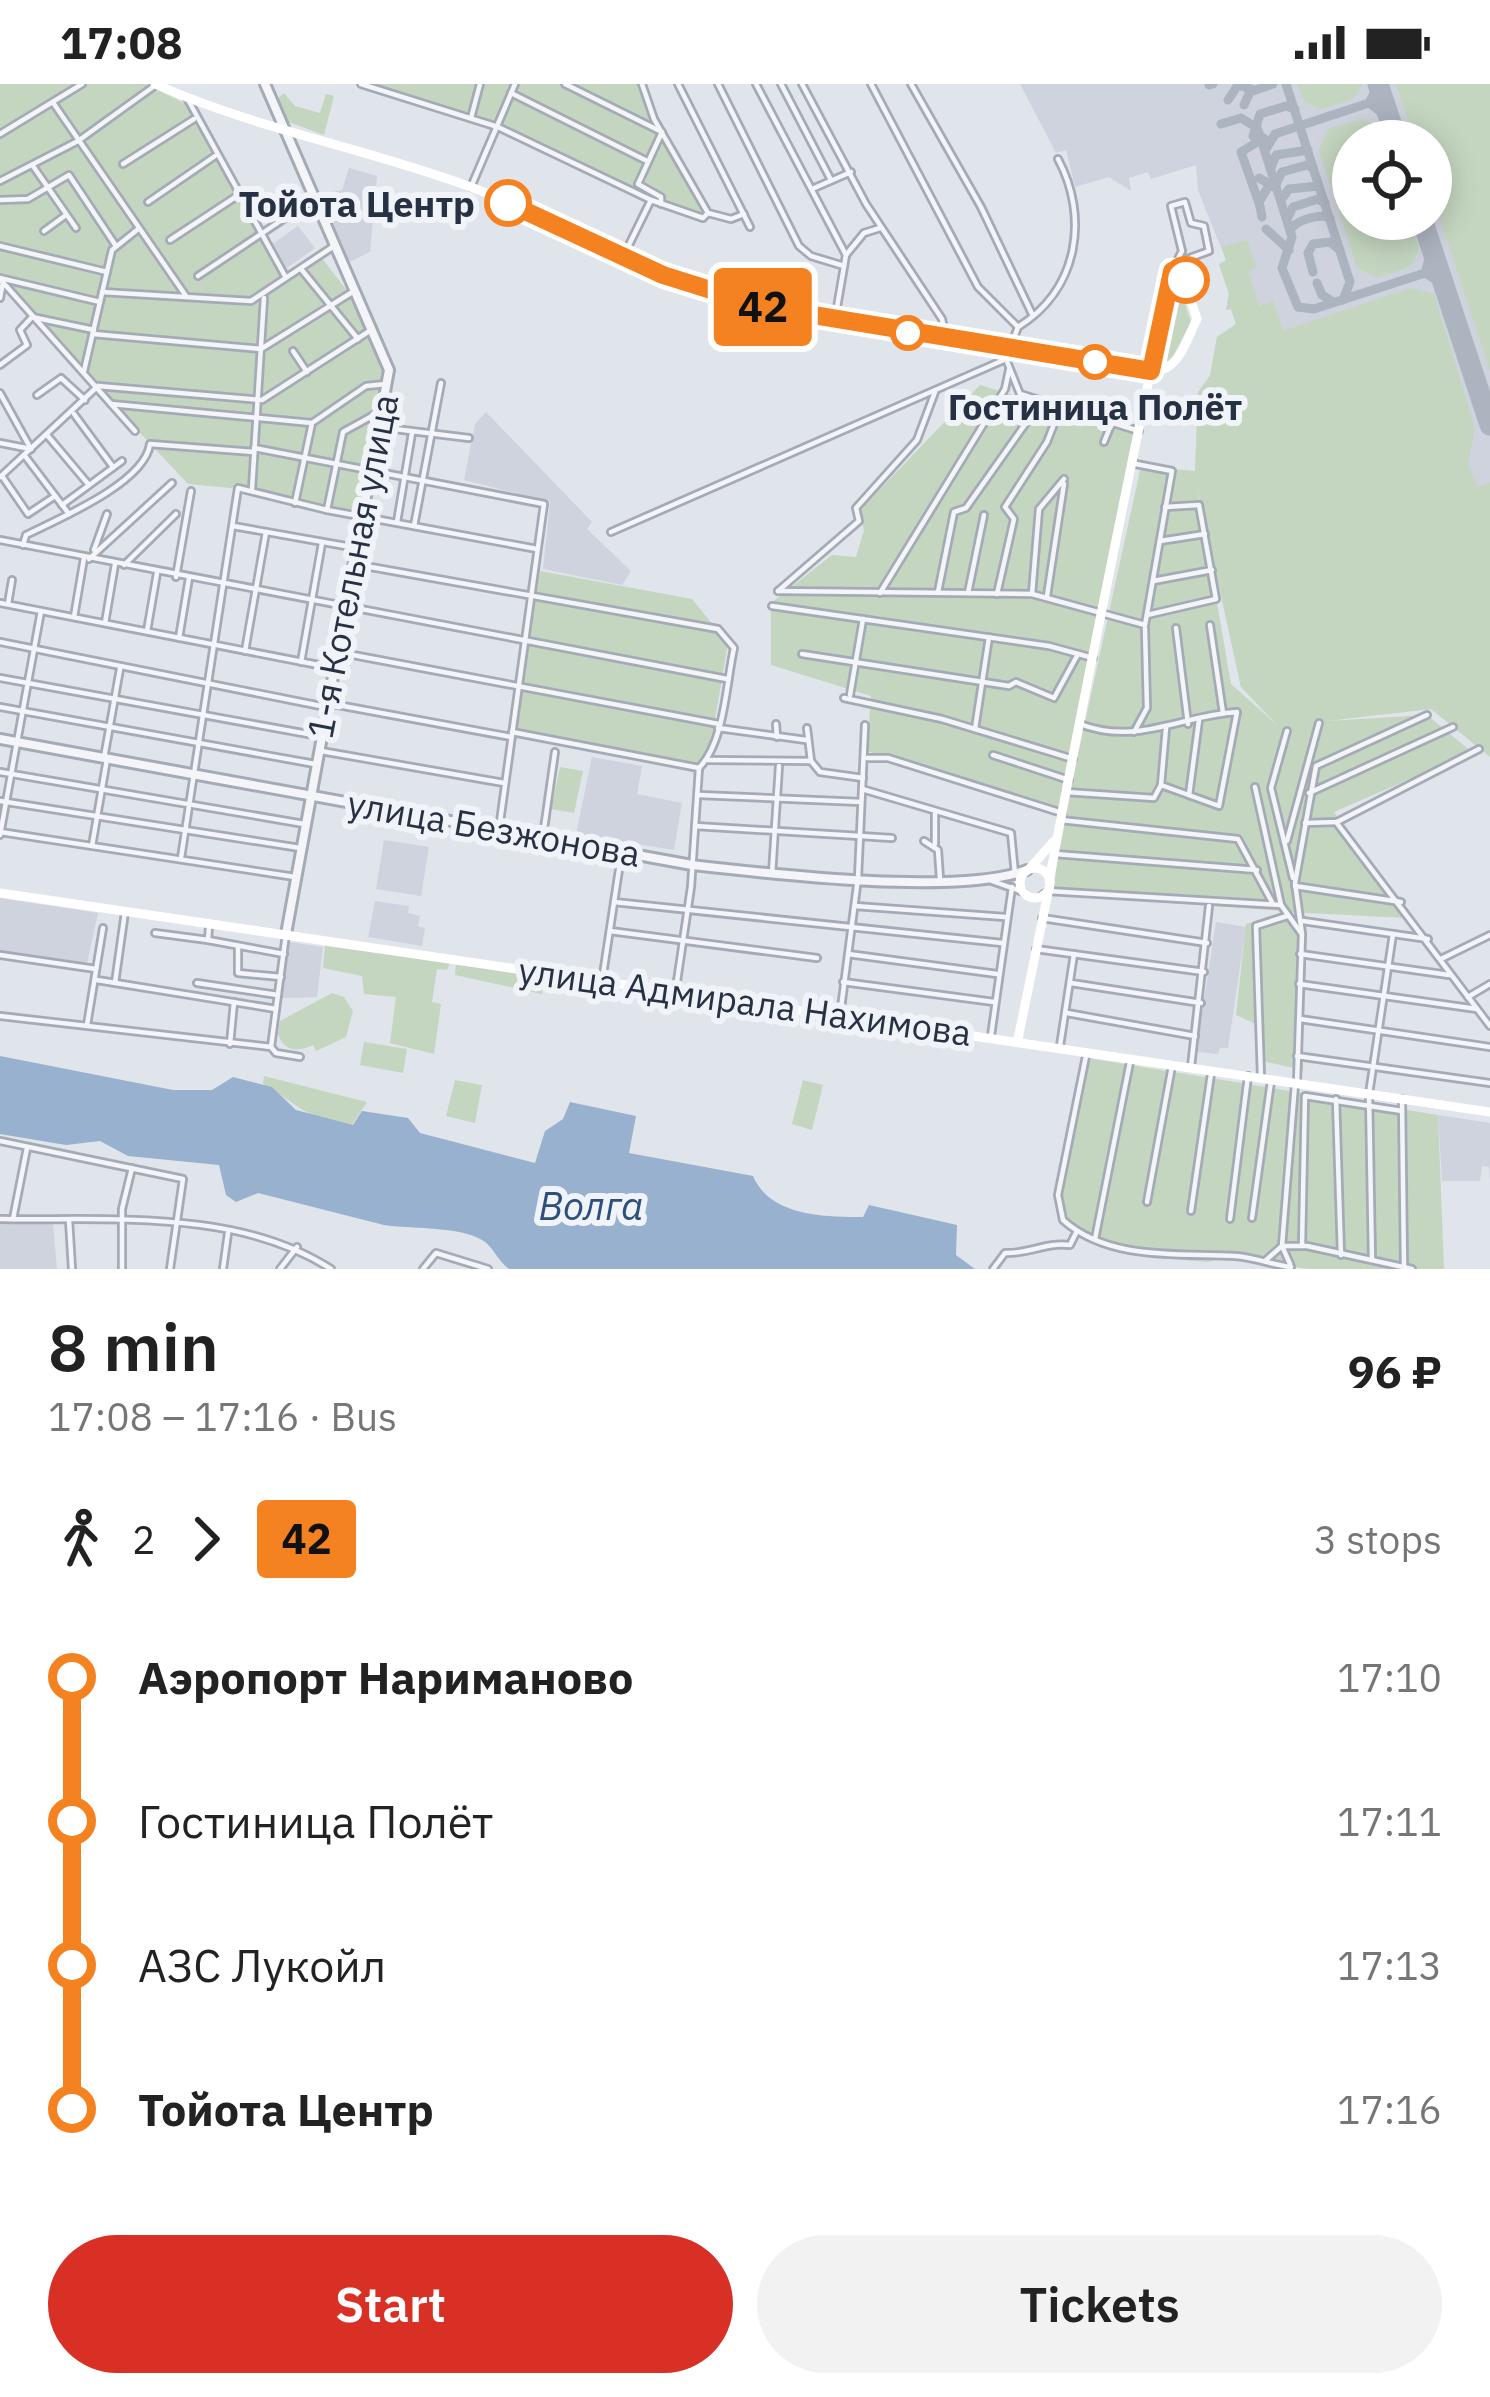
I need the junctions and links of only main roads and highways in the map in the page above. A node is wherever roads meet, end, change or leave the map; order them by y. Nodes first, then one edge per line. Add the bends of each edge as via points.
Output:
1 (156, 84) edge
2 (179, 92) edge
3 (1151, 371) junction
4 (1061, 821) junction
5 (1024, 871) junction
6 (1047, 890) junction
7 (1020, 891) junction
8 (0, 893) edge
9 (1039, 936) junction
10 (1018, 1040) junction
11 (1490, 1112) edge

1 - 2 main road
2 - 3 main road via 471,187 714,292 834,321
3 - 3 main road via 1171,367 1196,322 1186,280 1172,271
3 - 4 main road
4 - 5 main road
4 - 6 main road
5 - 6 main road via 1040,869
5 - 7 main road
6 - 7 main road
6 - 9 main road
7 - 9 main road
8 - 10 main road, улица Адмирала Нахимова
9 - 10 main road
10 - 11 main road, улица Адмирала Нахимова via 1369,1100

